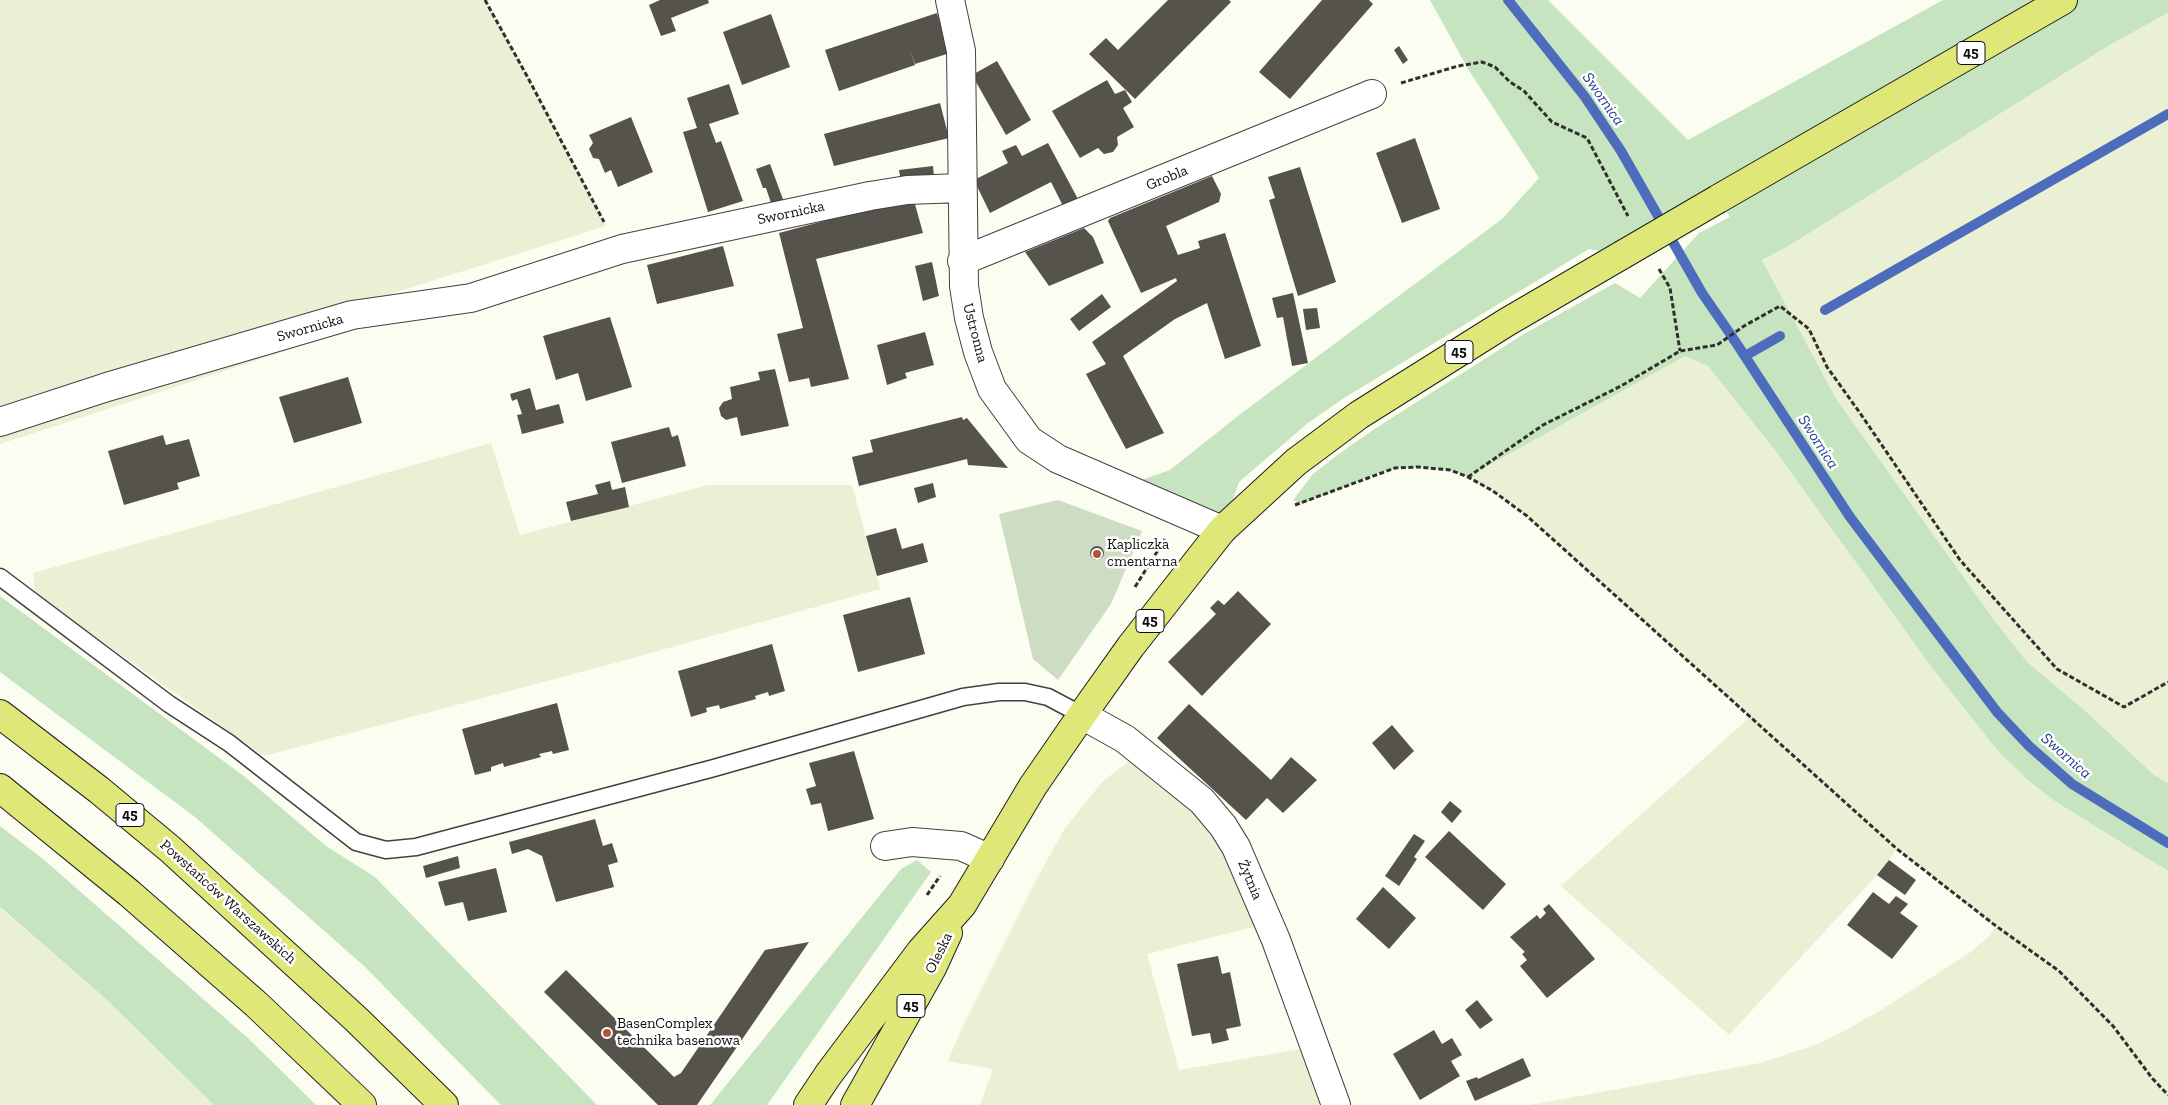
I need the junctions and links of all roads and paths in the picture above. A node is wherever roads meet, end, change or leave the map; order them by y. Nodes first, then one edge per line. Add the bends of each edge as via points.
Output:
1 (485, 0) edge
2 (950, 0) edge
3 (2058, 1) edge
4 (1372, 94) joint
5 (1587, 138) dead end
6 (961, 188) junction
7 (622, 249) junction
8 (962, 261) junction
9 (0, 422) edge
10 (1468, 477) junction
11 (1253, 500) junction
12 (1222, 530) junction
13 (0, 577) edge
14 (2168, 682) edge
15 (0, 714) edge
16 (1082, 715) junction
17 (0, 788) edge
18 (885, 846) dead end
19 (990, 859) junction
20 (962, 905) junction
21 (2168, 1095) edge
22 (362, 1105) edge
23 (444, 1105) edge
24 (808, 1105) edge
25 (854, 1105) edge
26 (1336, 1105) edge

1 - 7 path via 606,226
2 - 6 street, Ustronna via 960,51
3 - 11 main road, 45, bridge via 1507,322 1359,416 1296,462
4 - 5 path via 1442,71 1482,62 1495,67 1524,91 1552,122
4 - 8 street, Grobla
6 - 7 street, Swornicka via 907,190 870,196
6 - 8 street, Ustronna
7 - 9 street, Swornicka via 471,298 352,316 106,387
8 - 12 street, Ustronna via 969,318 978,352 992,389 1029,440 1058,459
10 - 11 path via 1450,470 1395,468 1302,504 1284,507
10 - 14 path via 1543,425 1621,386 1680,351 1717,345 1780,306 1808,329 1827,367 1960,560 2057,669 2124,707
10 - 21 path via 1527,516 1897,849 2059,971 2113,1026
11 - 12 main road, 45
12 - 16 main road, 45
13 - 16 lane via 169,704 229,742 356,842 386,850 416,847 714,768 963,697 1025,692 1048,697
15 - 23 main road, Powstańców Warszawskich / 45 via 170,849
16 - 19 main road, 45 via 1033,786
16 - 26 street, Żytnia via 1125,739 1202,801 1223,826 1236,847 1276,940
17 - 22 main road via 129,893 256,1004
18 - 19 street via 912,842 961,846
19 - 20 main road, 45
20 - 24 main road, 45 via 921,951
20 - 25 main road, Oleska / 45 via 932,968

